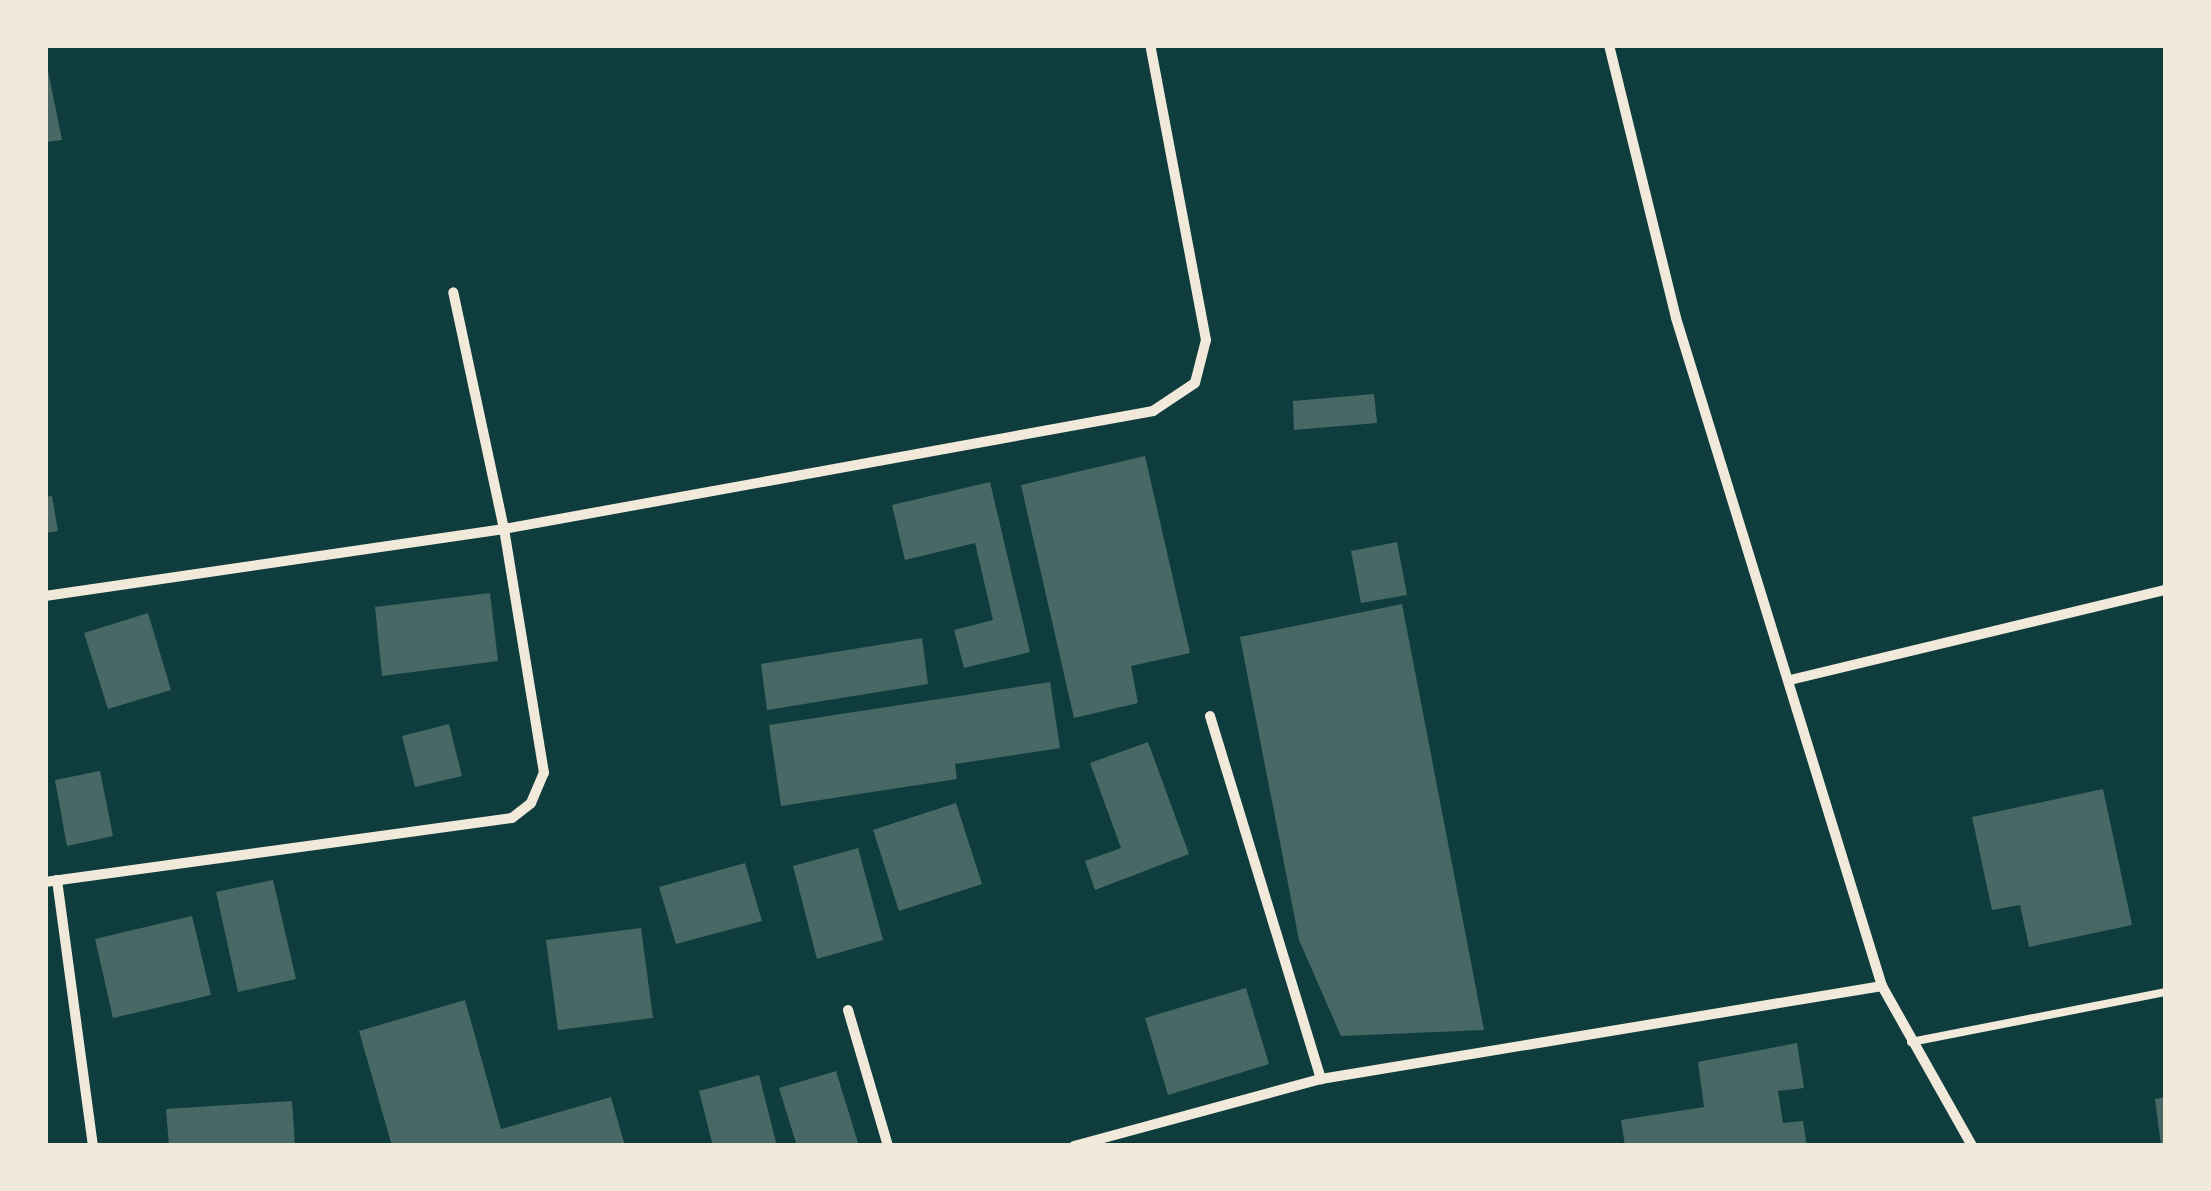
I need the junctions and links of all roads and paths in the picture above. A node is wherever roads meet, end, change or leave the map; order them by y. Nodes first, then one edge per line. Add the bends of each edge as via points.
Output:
1 (1150, 45) edge
2 (1609, 45) edge
3 (453, 292) dead end
4 (504, 529) junction
5 (2166, 590) edge
6 (45, 596) edge
7 (1790, 680) junction
8 (1210, 716) dead end
9 (51, 881) edge
10 (1882, 986) junction
11 (2166, 992) edge
12 (848, 1010) dead end
13 (1911, 1042) junction
14 (1321, 1079) junction
15 (93, 1146) edge
16 (888, 1146) edge
17 (1074, 1146) edge
18 (1972, 1146) edge

1 - 4 street via 1206,340 1195,383 1153,411
2 - 7 street via 1676,318
3 - 4 street
4 - 6 street
4 - 9 street via 544,773 531,803 512,818
5 - 7 street
7 - 10 street
8 - 14 street
9 - 15 street
10 - 13 street
10 - 14 street
11 - 13 lane
12 - 16 street
13 - 18 street
14 - 17 street

